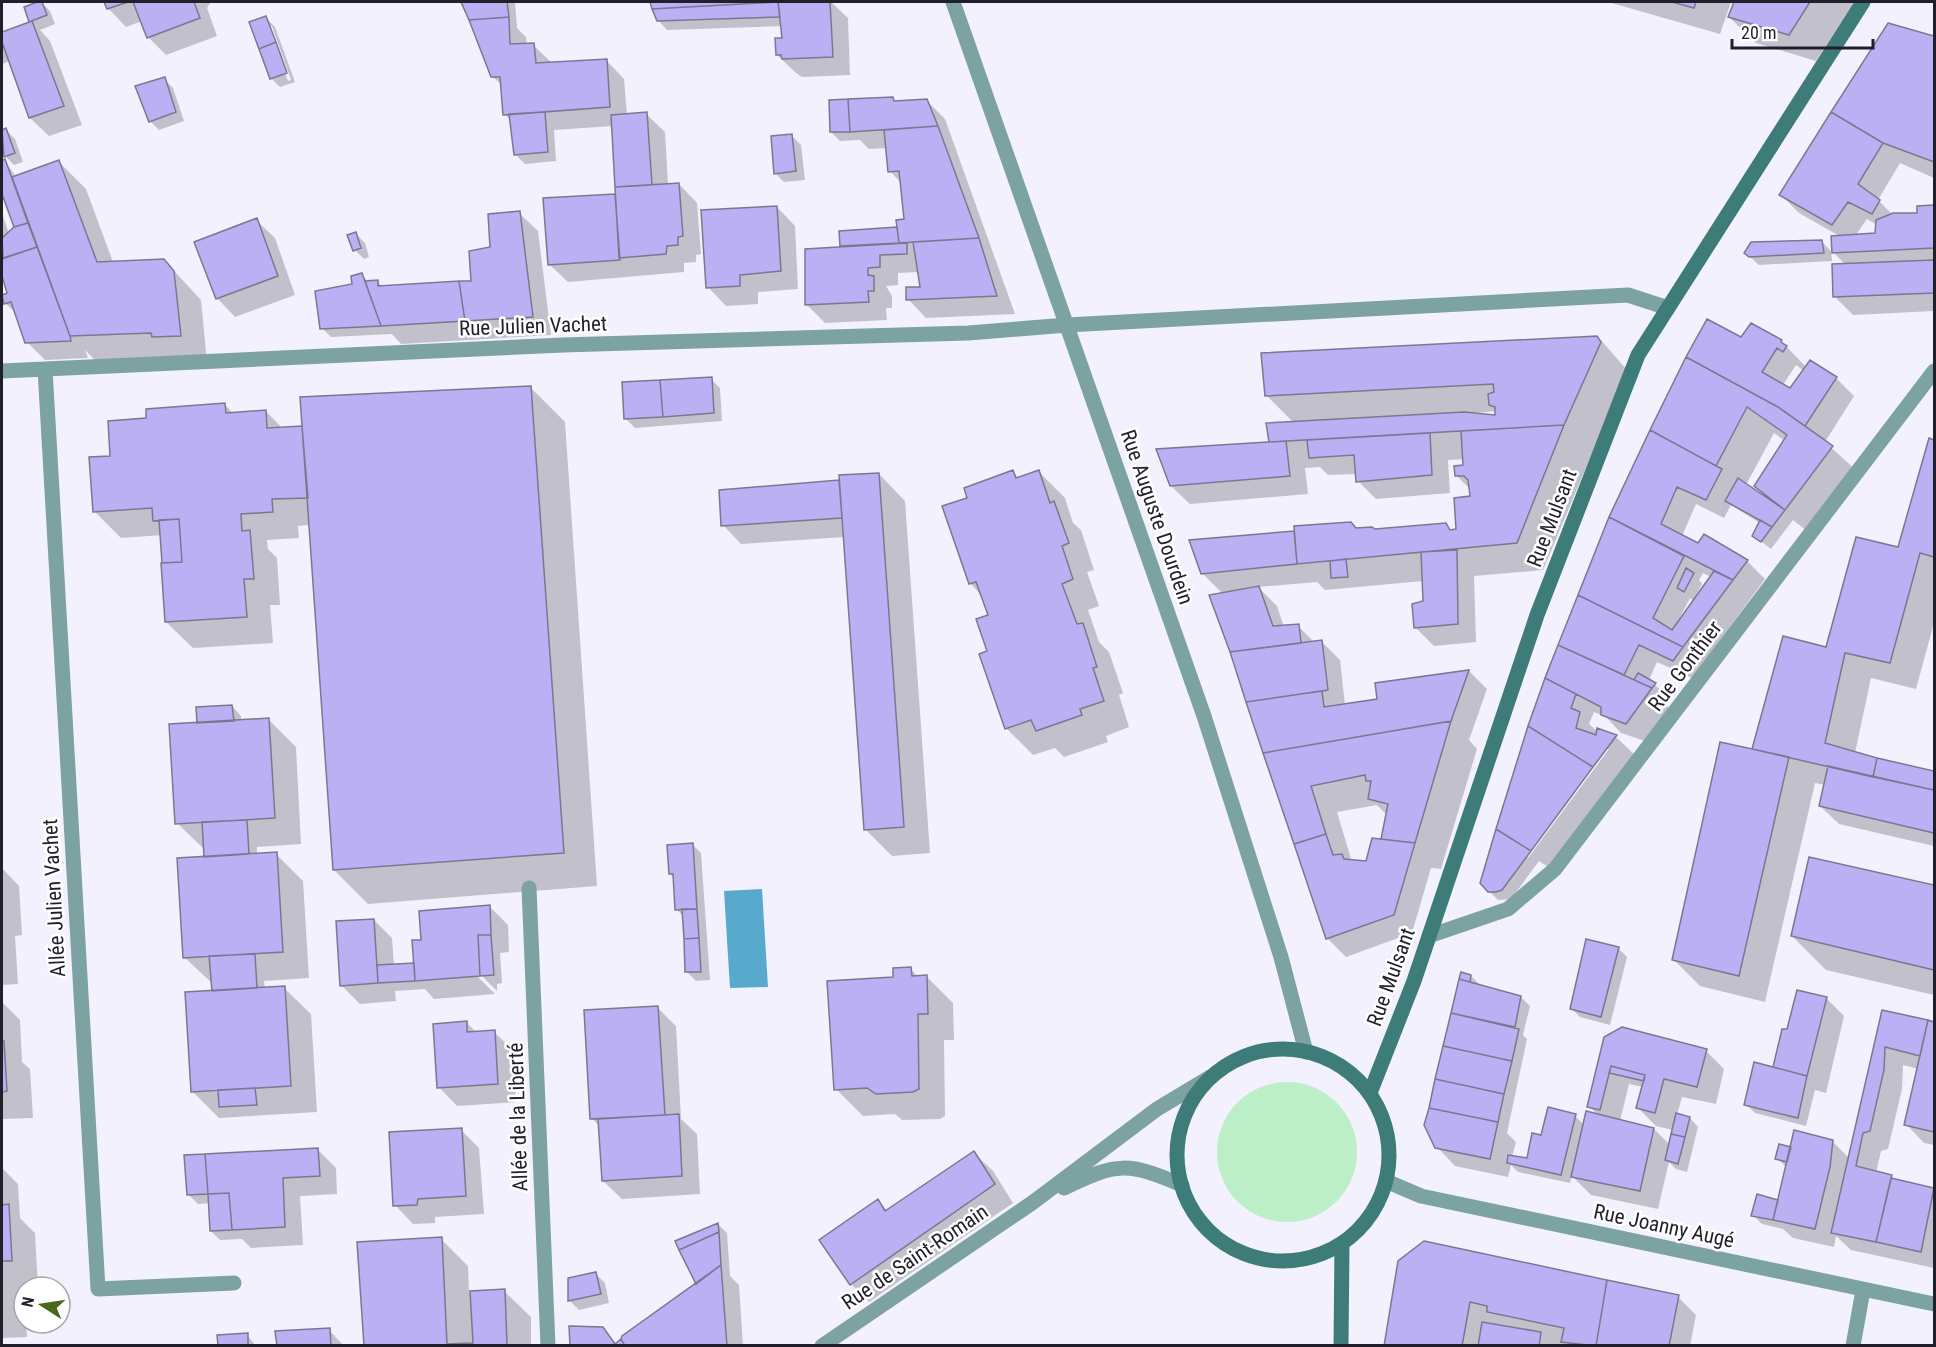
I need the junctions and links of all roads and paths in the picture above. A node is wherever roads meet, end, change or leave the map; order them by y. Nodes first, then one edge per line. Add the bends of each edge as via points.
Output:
1 (952, 2) edge
2 (1863, 2) edge
3 (1668, 308) junction
4 (1067, 325) junction
5 (45, 369) junction
6 (2, 371) edge
7 (1935, 371) edge
8 (529, 888) dead end
9 (1429, 936) junction
10 (1306, 1052) junction
11 (1212, 1076) junction
12 (1370, 1093) junction
13 (1386, 1181) junction
14 (1182, 1185) junction
15 (1032, 1203) junction
16 (1342, 1244) junction
17 (234, 1283) dead end
18 (1863, 1290) junction
19 (1935, 1304) edge
20 (548, 1346) edge
21 (822, 1346) edge
22 (1341, 1346) edge
23 (1854, 1346) edge

1 - 4 street, Rue Auguste Dourdein
2 - 3 main road, Rue Mulsant
3 - 4 street, Rue Julien Vachet via 1628,295
3 - 9 main road, Rue Mulsant via 1638,355 1537,615
4 - 5 street, Rue Julien Vachet via 968,333 552,346
4 - 10 street, Rue Auguste Dourdein via 1204,716 1281,957
5 - 6 street, Rue Julien Vachet
5 - 17 street, Allée Julien Vachet via 98,1289
7 - 9 street, Rue Gonthier via 1555,869 1508,909
8 - 20 street, Allée de la Liberté
9 - 12 main road, Rue Mulsant
10 - 11 main road via 1260,1052 1236,1059
10 - 12 main road via 1341,1063
11 - 14 main road via 1191,1102 1178,1136 1177,1168
11 - 15 street, Rue de Saint-Romain via 1157,1109
12 - 13 main road via 1385,1126 1389,1162
13 - 16 main road via 1366,1223
13 - 18 street, Rue Joanny Augé via 1421,1196
14 - 15 street, Rue de Saint-Romain via 1148,1171 1114,1167
14 - 16 main road via 1186,1201 1206,1230 1238,1253 1266,1261 1292,1262 1319,1256
15 - 21 street, Rue de Saint-Romain
16 - 22 main road
18 - 19 street, Rue Joanny Augé
18 - 23 street

